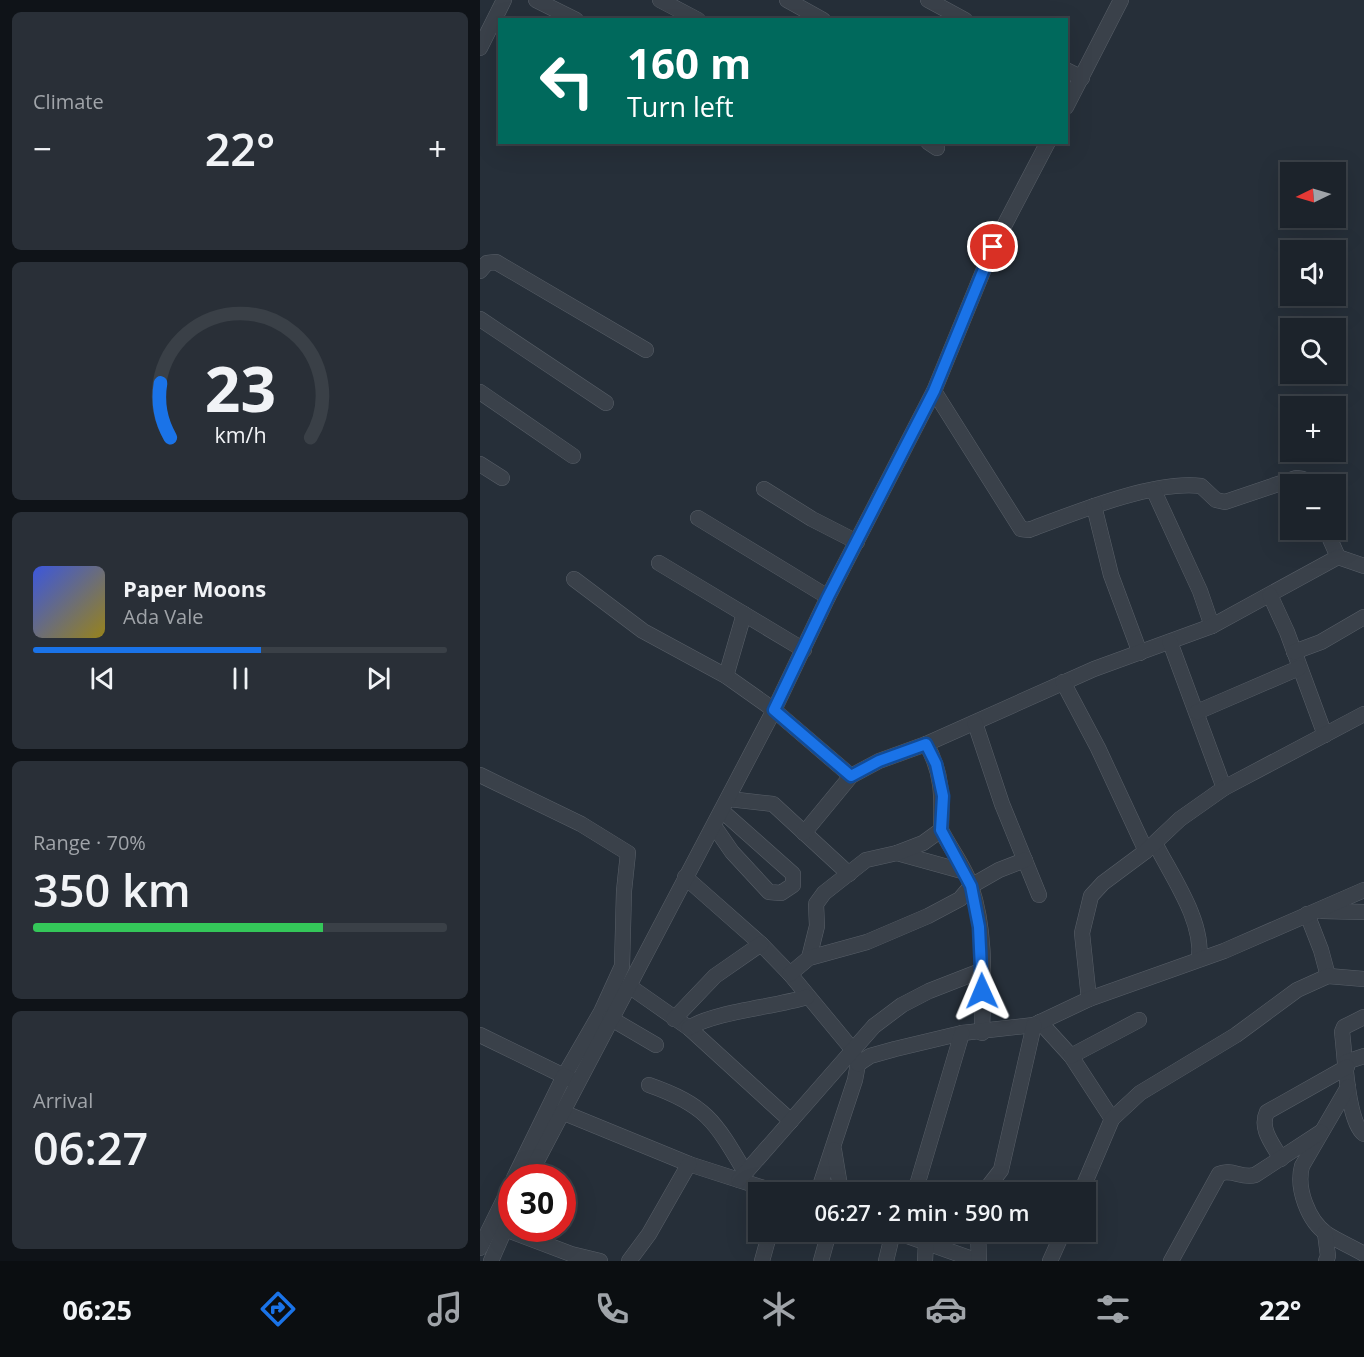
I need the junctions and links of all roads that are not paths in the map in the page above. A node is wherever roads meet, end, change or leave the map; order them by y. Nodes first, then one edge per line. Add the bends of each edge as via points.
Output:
1 (504, 0) edge
2 (536, 0) edge
3 (660, 0) edge
4 (787, 0) edge
5 (928, 0) edge
6 (1121, 0) edge
7 (572, 18) edge
8 (694, 18) edge
9 (819, 18) edge
10 (961, 18) edge
11 (480, 48) edge
12 (1068, 71) edge
13 (1082, 78) junction
14 (1068, 96) edge
15 (1068, 103) edge
16 (1047, 144) edge
17 (480, 271) edge
18 (480, 319) edge
19 (646, 350) dead end
20 (934, 391) junction
21 (480, 392) edge
22 (606, 403) dead end
23 (573, 456) dead end
24 (480, 464) edge
25 (502, 478) dead end
26 (1280, 483) edge
27 (764, 489) dead end
28 (1154, 491) junction
29 (1094, 506) junction
30 (698, 518) dead end
31 (1330, 540) edge
32 (857, 542) junction
33 (1338, 557) junction
34 (659, 563) dead end
35 (1364, 566) edge
36 (574, 579) dead end
37 (1270, 595) junction
38 (828, 597) junction
39 (744, 614) junction
40 (1364, 617) edge
41 (1212, 626) junction
42 (1170, 642) junction
43 (804, 650) junction
44 (1294, 652) junction
45 (1140, 653) junction
46 (1299, 668) junction
47 (726, 676) junction
48 (1063, 682) junction
49 (774, 710) junction
50 (1197, 712) junction
51 (1364, 714) edge
52 (975, 723) junction
53 (1325, 735) junction
54 (926, 744) junction
55 (480, 775) edge
56 (851, 776) junction
57 (1224, 788) junction
58 (725, 805) junction
59 (714, 826) junction
60 (941, 830) junction
61 (804, 833) junction
62 (1150, 847) junction
63 (897, 853) junction
64 (1025, 861) junction
65 (962, 871) junction
66 (849, 874) junction
67 (686, 878) junction
68 (971, 886) junction
69 (1364, 890) edge
70 (1039, 895) dead end
71 (1364, 912) edge
72 (1307, 914) junction
73 (761, 944) junction
74 (808, 958) junction
75 (1199, 960) junction
76 (982, 970) junction
77 (790, 974) junction
78 (1328, 976) junction
79 (1364, 979) edge
80 (629, 986) junction
81 (807, 997) junction
82 (1089, 999) junction
83 (1364, 1017) edge
84 (609, 1018) junction
85 (674, 1019) junction
86 (1139, 1020) dead end
87 (1037, 1023) junction
88 (688, 1028) junction
89 (962, 1033) junction
90 (982, 1033) junction
91 (480, 1035) edge
92 (656, 1045) dead end
93 (855, 1056) junction
94 (1071, 1056) junction
95 (1364, 1056) edge
96 (1346, 1064) junction
97 (571, 1079) junction
98 (649, 1085) dead end
99 (1348, 1087) junction
100 (562, 1112) junction
101 (1112, 1119) junction
102 (791, 1121) junction
103 (1321, 1132) junction
104 (1364, 1134) edge
105 (834, 1148) junction
106 (1281, 1159) junction
107 (522, 1164) edge
108 (535, 1164) edge
109 (689, 1164) junction
110 (742, 1176) junction
111 (755, 1182) edge
112 (822, 1182) edge
113 (839, 1182) edge
114 (918, 1182) edge
115 (992, 1182) edge
116 (1085, 1182) edge
117 (498, 1211) edge
118 (1325, 1233) junction
119 (1340, 1241) junction
120 (499, 1242) edge
121 (539, 1242) edge
122 (768, 1242) edge
123 (825, 1242) edge
124 (895, 1242) edge
125 (926, 1242) joint
126 (978, 1242) edge
127 (1059, 1242) edge
128 (480, 1248) edge
129 (1364, 1254) edge
130 (766, 1258) edge
131 (1327, 1258) edge
132 (820, 1260) edge
133 (491, 1261) edge
134 (600, 1261) edge
135 (629, 1261) edge
136 (886, 1261) edge
137 (925, 1261) edge
138 (978, 1261) edge
139 (1050, 1261) edge
140 (1171, 1261) edge

1 - 11 street
2 - 7 street
3 - 8 street
4 - 9 street
5 - 10 street
6 - 13 street
12 - 13 street
13 - 14 street
13 - 15 street
16 - 20 street via 993,247
17 - 19 street via 487,263 496,262
18 - 22 street
20 - 29 street via 1021,529 1029,530
20 - 32 street
21 - 23 street
24 - 25 street
26 - 28 street via 1225,502 1216,500 1201,486
27 - 32 street
28 - 29 street
28 - 41 street via 1196,581
29 - 45 street via 1111,575
30 - 38 street
31 - 33 street
32 - 38 street
33 - 35 street
33 - 37 street
34 - 39 street
36 - 47 street via 643,631
37 - 41 street
37 - 44 street
38 - 43 street
39 - 43 street
39 - 47 street
40 - 44 street via 1321,642
41 - 42 street
42 - 45 street
42 - 50 street
43 - 49 street
44 - 46 street
45 - 48 street
46 - 50 street
46 - 53 street
47 - 49 street
48 - 52 street
48 - 62 street
49 - 56 street
49 - 58 street
50 - 57 street
51 - 53 street
52 - 54 street
52 - 64 street
53 - 57 street
54 - 56 street
54 - 60 street via 936,764 943,796
55 - 97 street via 581,824 628,853 622,966
56 - 61 street
57 - 62 street via 1180,819
58 - 59 street
58 - 59 street via 793,874 793,885 781,893 769,892
58 - 61 street via 770,802
59 - 67 street
60 - 63 street via 923,843
60 - 65 street
61 - 66 street
62 - 75 street via 1193,921 1201,944
62 - 82 street via 1091,896 1082,933
63 - 65 street
63 - 66 street via 866,860
64 - 68 street
64 - 70 street
65 - 68 street
66 - 74 street via 816,904 817,926
67 - 73 street
67 - 80 street
68 - 74 street via 960,899 928,916 867,942
68 - 76 street
69 - 72 street
71 - 72 street
72 - 75 street
72 - 78 street
73 - 77 street
73 - 85 street via 715,976
74 - 77 street
75 - 82 street
76 - 90 street
76 - 93 street via 902,1005 874,1026
77 - 81 street
78 - 79 street
78 - 101 street via 1276,1003 1236,1035 1140,1093
80 - 84 street
80 - 85 street
81 - 88 street via 703,1020
81 - 93 street
82 - 87 street
83 - 96 street via 1343,1029
84 - 92 street
84 - 97 street
85 - 88 street
86 - 94 street
87 - 90 street
87 - 94 street
87 - 115 street via 1001,1170
88 - 102 street
89 - 90 street
89 - 93 street via 870,1056
89 - 114 street
91 - 97 street
93 - 102 street
93 - 105 street
94 - 101 street
95 - 96 street
96 - 99 street
96 - 106 street via 1267,1112 1266,1132
97 - 100 street
97 - 107 street
98 - 110 street via 676,1094 706,1114 723,1135
99 - 103 street
99 - 104 street via 1355,1119
100 - 108 street
100 - 109 street
101 - 116 street
102 - 110 street
103 - 106 street
103 - 118 street via 1300,1176 1305,1203
105 - 112 street
105 - 113 street
106 - 140 street via 1250,1177 1226,1171 1219,1174
109 - 110 street
109 - 135 street
110 - 111 street
117 - 128 street
118 - 119 street
118 - 131 street
119 - 129 street
119 - 131 street
120 - 133 street
121 - 134 street
122 - 130 street
123 - 132 street
124 - 136 street
125 - 137 street
125 - 138 street
126 - 138 street
127 - 139 street

